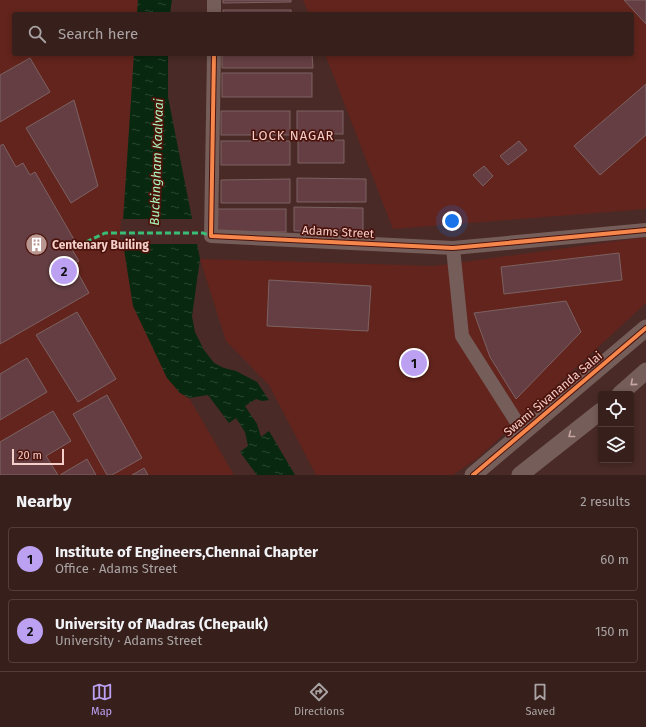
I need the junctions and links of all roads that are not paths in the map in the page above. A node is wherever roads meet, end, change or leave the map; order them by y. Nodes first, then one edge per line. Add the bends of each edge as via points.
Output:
1 (214, 0) edge
2 (214, 12) edge
3 (214, 56) edge
4 (646, 230) edge
5 (453, 248) junction
6 (646, 328) edge
7 (646, 371) edge
8 (623, 391) edge
9 (598, 412) edge
10 (523, 432) junction
11 (473, 475) edge
12 (520, 475) edge

1 - 2 street
3 - 5 street, Adams Street via 211,236
4 - 5 street, Adams Street
5 - 10 street via 462,336
6 - 10 street, Swami Sivananda Salai
7 -> 8 street
9 -> 12 street
10 - 11 street, Swami Sivananda Salai

